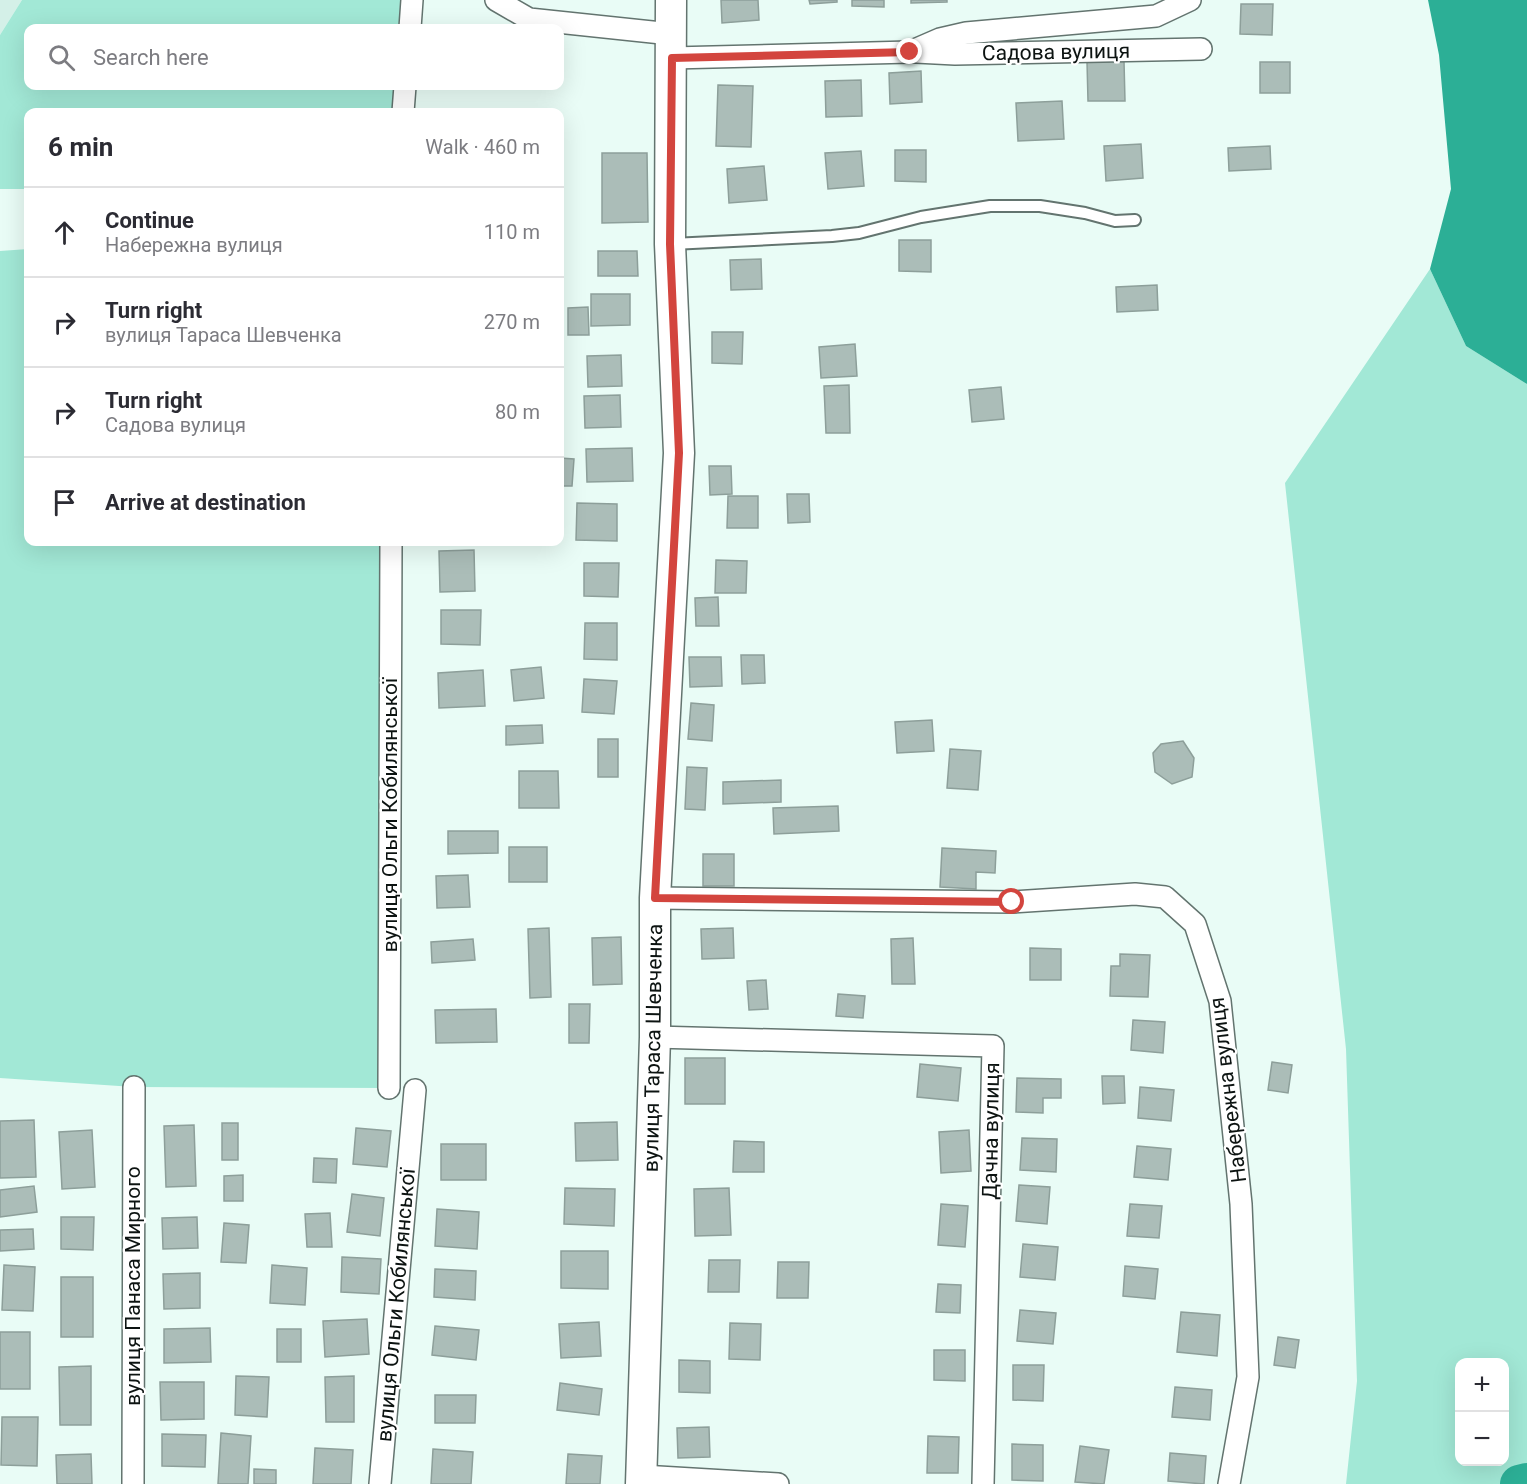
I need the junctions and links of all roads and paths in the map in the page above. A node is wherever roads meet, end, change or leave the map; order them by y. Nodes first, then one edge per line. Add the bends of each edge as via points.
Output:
1 (412, 0) edge
2 (496, 0) edge
3 (671, 0) edge
4 (1190, 0) edge
5 (410, 24) edge
6 (555, 24) edge
7 (564, 26) edge
8 (672, 46) junction
9 (1202, 49) dead end
10 (910, 52) junction
11 (405, 90) edge
12 (403, 108) edge
13 (1135, 220) dead end
14 (670, 244) junction
15 (391, 546) edge
16 (655, 898) junction
17 (655, 1037) junction
18 (134, 1088) dead end
19 (389, 1088) dead end
20 (416, 1090) dead end
21 (642, 1480) edge
22 (133, 1484) edge
23 (380, 1484) edge
24 (778, 1484) edge
25 (982, 1484) edge
26 (1229, 1484) edge

1 - 5 street
2 - 6 street, Садова вулиця via 529,19
3 - 8 main road, вулиця Тараса Шевченка
4 - 10 street, Садова вулиця via 1156,16 966,33
7 - 8 street, Садова вулиця
8 - 10 street, Садова вулиця
8 - 14 main road, вулиця Тараса Шевченка
9 - 10 street, Садова вулиця
11 - 12 street
13 - 14 lane via 1115,221 1041,206 990,206 921,217 859,233
14 - 16 main road, вулиця Тараса Шевченка via 679,453
15 - 19 street, вулиця Ольги Кобилянської
16 - 17 main road, вулиця Тараса Шевченка
16 - 26 street, Набережна вулиця via 1012,902 1135,894 1165,897 1195,924 1220,1001 1241,1204 1248,1377
17 - 21 main road, вулиця Тараса Шевченка
17 - 25 street, Дачна вулиця via 993,1046
18 - 22 street, вулиця Панаса Мирного
20 - 23 street, вулиця Ольги Кобилянської
21 - 24 street

